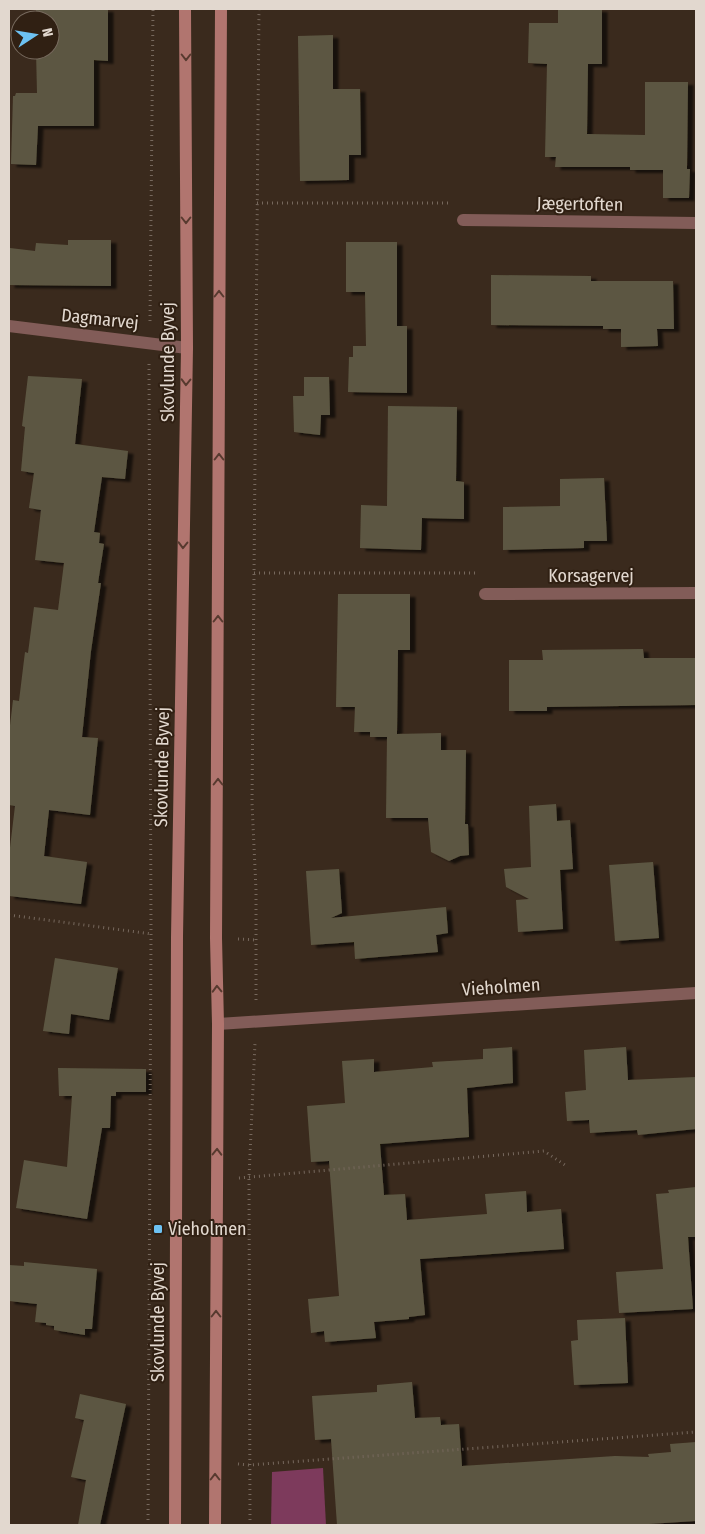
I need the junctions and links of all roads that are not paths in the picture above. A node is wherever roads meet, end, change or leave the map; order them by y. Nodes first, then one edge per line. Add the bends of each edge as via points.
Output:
1 (186, 9) edge
2 (221, 9) edge
3 (463, 220) road end
4 (696, 222) edge
5 (9, 326) edge
6 (186, 348) junction
7 (696, 593) edge
8 (485, 594) road end
9 (696, 992) edge
10 (218, 1024) junction
11 (175, 1525) edge
12 (215, 1525) edge

1 -> 6 main road, Skovlunde Byvej
10 -> 2 main road
3 - 4 street, Jægertoften
5 - 6 street, Dagmarvej
6 -> 11 main road, Skovlunde Byvej via 177,937
7 - 8 street, Korsagervej
9 - 10 street, Vieholmen
12 -> 10 main road

